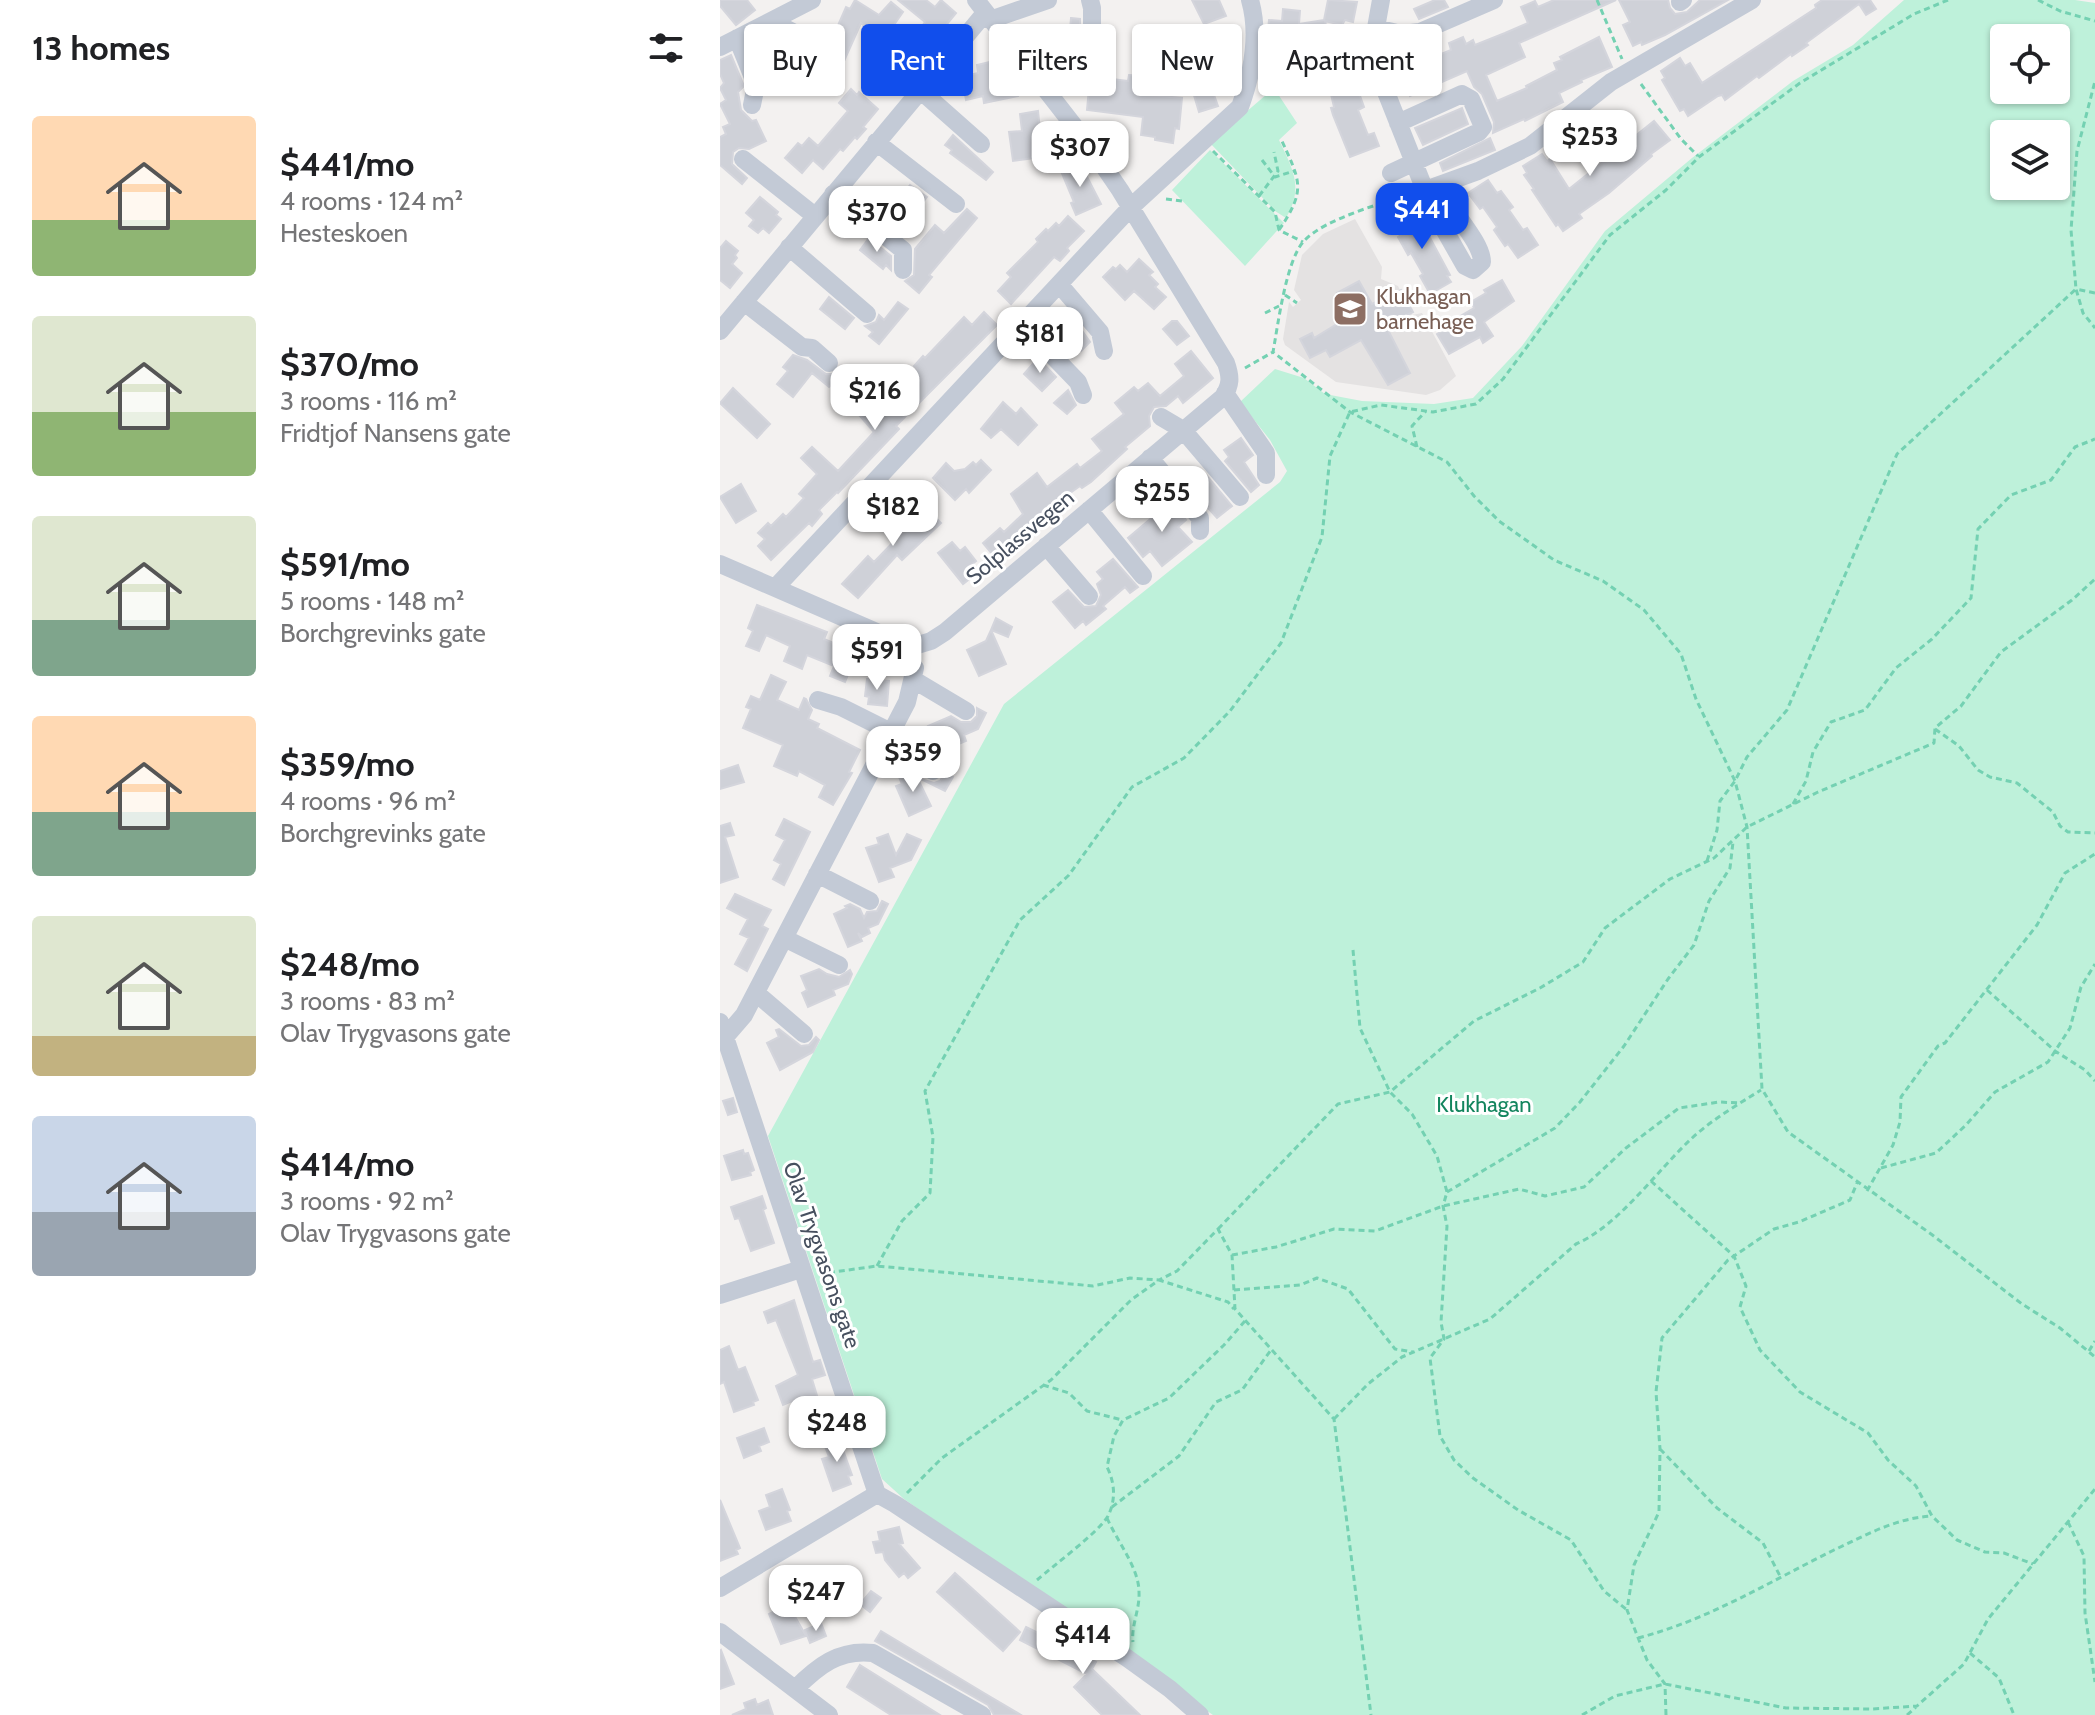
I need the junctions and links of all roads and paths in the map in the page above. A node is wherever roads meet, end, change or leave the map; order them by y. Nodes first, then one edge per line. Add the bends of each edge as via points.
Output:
1 (812, 0) edge
2 (1048, 0) edge
3 (1090, 0) edge
4 (1250, 0) edge
5 (1381, 0) edge
6 (1494, 0) edge
7 (1752, 0) edge
8 (1948, 0) edge
9 (2038, 0) edge
10 (1023, 4) edge
11 (984, 11) edge
12 (771, 21) junction
13 (2095, 21) edge
14 (777, 24) edge
15 (1092, 24) edge
16 (1377, 24) edge
17 (1438, 24) edge
18 (737, 38) junction
19 (720, 47) edge
20 (2095, 81) edge
21 (1258, 95) edge
22 (915, 96) edge
23 (927, 96) edge
24 (1387, 96) edge
25 (752, 105) dead end
26 (1240, 107) junction
27 (1398, 123) junction
28 (1281, 139) dead end
29 (1202, 140) junction
30 (876, 142) junction
31 (981, 144) dead end
32 (1274, 152) dead end
33 (743, 159) dead end
34 (1262, 160) dead end
35 (1415, 163) junction
36 (1294, 171) junction
37 (1391, 173) dead end
38 (1275, 177) junction
39 (1432, 188) junction
40 (833, 194) junction
41 (1259, 196) junction
42 (956, 204) dead end
43 (1131, 207) junction
44 (815, 216) junction
45 (1279, 230) junction
46 (1303, 242) junction
47 (789, 247) junction
48 (903, 270) dead end
49 (1059, 284) junction
50 (2076, 289) junction
51 (2095, 293) edge
52 (1285, 295) junction
53 (744, 302) junction
54 (1297, 303) dead end
55 (1281, 305) junction
56 (1265, 313) dead end
57 (867, 314) dead end
58 (1022, 324) junction
59 (2095, 328) edge
60 (720, 331) edge
61 (1104, 351) dead end
62 (1273, 352) junction
63 (829, 363) dead end
64 (1230, 374) junction
65 (1225, 393) junction
66 (1083, 395) dead end
67 (1350, 412) junction
68 (1425, 412) junction
69 (1161, 417) dead end
70 (1183, 430) junction
71 (2095, 439) edge
72 (1417, 447) junction
73 (1150, 458) junction
74 (1266, 475) dead end
75 (1240, 497) dead end
76 (1089, 510) junction
77 (1200, 531) dead end
78 (1046, 546) junction
79 (720, 564) edge
80 (1143, 576) dead end
81 (2095, 579) edge
82 (776, 587) junction
83 (1089, 596) dead end
84 (818, 700) dead end
85 (966, 711) dead end
86 (1935, 728) junction
87 (888, 739) junction
88 (933, 771) dead end
89 (1735, 781) junction
90 (1792, 805) junction
91 (1747, 827) junction
92 (2095, 833) edge
93 (1733, 840) junction
94 (2095, 854) edge
95 (1707, 862) junction
96 (817, 874) junction
97 (870, 901) dead end
98 (784, 938) junction
99 (1353, 950) dead end
100 (2095, 964) edge
101 (839, 965) dead end
102 (1987, 990) junction
103 (756, 993) junction
104 (722, 1032) edge
105 (804, 1034) dead end
106 (2055, 1051) junction
107 (2095, 1081) edge
108 (1762, 1089) junction
109 (1390, 1092) junction
110 (1740, 1103) junction
111 (1881, 1168) junction
112 (1651, 1181) junction
113 (1857, 1183) junction
114 (1867, 1191) junction
115 (1447, 1192) junction
116 (1443, 1206) junction
117 (1218, 1229) junction
118 (1232, 1255) junction
119 (1734, 1256) junction
120 (877, 1266) junction
121 (802, 1272) junction
122 (1159, 1280) junction
123 (1234, 1290) junction
124 (720, 1295) edge
125 (1235, 1309) junction
126 (1245, 1321) junction
127 (1444, 1339) junction
128 (2095, 1341) edge
129 (1271, 1350) junction
130 (2089, 1351) junction
131 (1414, 1352) junction
132 (2095, 1357) edge
133 (1043, 1385) junction
134 (1334, 1419) junction
135 (1123, 1420) junction
136 (1660, 1449) junction
137 (2095, 1489) edge
138 (877, 1494) junction
139 (895, 1504) junction
140 (1110, 1508) junction
141 (1932, 1516) junction
142 (1107, 1518) junction
143 (2068, 1522) junction
144 (2033, 1564) junction
145 (1781, 1577) junction
146 (720, 1588) edge
147 (1024, 1591) junction
148 (1627, 1610) junction
149 (720, 1632) edge
150 (1638, 1638) junction
151 (1970, 1653) junction
152 (1127, 1658) junction
153 (2095, 1682) edge
154 (1665, 1684) junction
155 (795, 1689) junction
156 (1917, 1706) junction
157 (829, 1715) edge
158 (982, 1715) edge
159 (1200, 1715) edge
160 (1371, 1715) edge
161 (1582, 1715) edge
162 (1666, 1715) edge
163 (1907, 1715) edge
164 (2014, 1715) edge

1 - 12 street
2 - 10 street
3 - 15 street
4 - 26 street via 1254,57
5 - 16 street
6 - 17 street
7 - 39 street via 1611,82 1530,146
8 - 68 path via 1914,14 1800,83 1699,157 1610,235 1485,396 1476,404
9 - 13 path
10 - 11 street
11 - 43 street
12 - 14 street
12 - 18 street
18 - 19 street
18 - 25 street via 756,85
20 - 50 path via 2077,151 2071,230
21 - 26 path
22 - 30 street
23 - 31 street
24 - 27 street
26 - 29 street
27 - 35 street
27 - 35 street via 1462,94 1471,99 1481,123 1479,132
28 - 36 path
29 - 41 path
29 - 43 street
30 - 40 street
30 - 42 street
32 - 38 path
33 - 44 street
34 - 38 path
35 - 37 street
35 - 39 street
36 - 38 path
36 - 45 path via 1299,185 1296,205
38 - 41 path
39 - 46 path via 1350,215
40 - 44 street
40 - 48 street via 903,250
41 - 45 path via 1275,212
43 - 49 street
43 - 64 street via 1221,342
44 - 47 street
45 - 46 path
46 - 52 path
47 - 53 street
47 - 57 street
49 - 58 street
49 - 61 street via 1100,332
50 - 51 path
50 - 59 path via 2083,313
50 - 89 path via 1897,454 1787,710 1747,757
52 - 54 path
52 - 55 path
53 - 60 street
53 - 63 street
55 - 56 path
55 - 62 path
58 - 66 street via 1078,382
58 - 82 street
62 - 64 path
62 - 67 path
64 - 65 street
65 - 70 street, Solplassvegen
65 - 74 street via 1266,453
67 - 68 path via 1381,405
67 - 72 path
67 - 120 path via 1330,456 1322,537 1281,643 1230,711 1184,758 1132,787 1069,875 1020,920 925,1091 933,1137 930,1193 902,1221
68 - 72 path via 1412,426
69 - 70 street
70 - 73 street, Solplassvegen
70 - 75 street
71 - 90 path via 2075,447 2051,480 2011,495 1978,529 1971,598 1896,668 1865,710 1831,722
72 - 89 path via 1447,462 1499,521 1554,560 1603,581 1644,610 1681,654
73 - 76 street, Solplassvegen
73 - 77 street via 1200,518
76 - 78 street, Solplassvegen
76 - 80 street
78 - 82 street, Solplassvegen via 945,632 911,647
78 - 83 street
79 - 82 street, Solplassvegen
81 - 86 path via 2001,652 1961,706
84 - 87 street via 841,707
85 - 87 street via 914,674
86 - 90 path via 1934,743
86 - 92 path via 1978,770 2017,783 2053,812 2068,832
87 - 88 street
87 - 96 street
89 - 91 path
89 - 95 path via 1720,801
90 - 91 path
91 - 93 path
91 - 108 path
93 - 95 path
93 - 115 path via 1730,868 1709,901 1694,945 1580,1102 1555,1128
94 - 102 path via 2065,873 2037,925
95 - 109 path via 1670,879 1605,928 1583,962 1474,1021
96 - 97 street
96 - 98 street
98 - 101 street
98 - 103 street
99 - 109 path via 1360,1028
100 - 106 path via 2081,987 2070,1028
102 - 106 path
102 - 111 path via 1901,1097 1900,1122
103 - 104 street via 744,1015
103 - 105 street
104 - 121 street, Olav Trygvasons gate
106 - 107 path
106 - 111 path via 2048,1062 1995,1092 1936,1153
108 - 110 path
108 - 113 path via 1788,1132
109 - 115 path via 1412,1114 1437,1156
109 - 117 path via 1338,1104
110 - 112 path via 1691,1139
110 - 116 path via 1679,1108 1584,1187 1545,1196 1519,1189
111 - 114 path
112 - 119 path
112 - 127 path via 1490,1319
113 - 114 path
113 - 119 path via 1850,1200 1774,1229
114 - 130 path
115 - 116 path
116 - 118 path via 1375,1231 1334,1229
116 - 127 path
117 - 118 path
117 - 122 path via 1177,1271
118 - 123 path
119 - 136 path via 1662,1338 1656,1392
119 - 141 path via 1746,1286 1740,1307 1760,1350 1800,1392 1868,1433 1916,1486
120 - 121 path
120 - 122 path via 1093,1286 1130,1278
121 - 124 street
121 - 138 street, Olav Trygvasons gate
122 - 125 path via 1228,1302
122 - 133 path
123 - 125 path
123 - 131 path via 1300,1285 1317,1278 1348,1289 1395,1349
125 - 126 path
126 - 129 path
126 - 135 path via 1169,1398
127 - 131 path
127 - 148 path via 1430,1358 1440,1436 1454,1460 1518,1510 1571,1540 1604,1591
128 - 130 path
129 - 134 path
129 - 140 path via 1242,1390 1216,1402 1179,1456
130 - 132 path
131 - 134 path via 1368,1384
133 - 135 path via 1069,1393 1087,1411
133 - 139 path via 942,1458
134 - 160 path
135 - 140 path via 1107,1467 1113,1479
136 - 145 path via 1717,1508 1763,1543
136 - 148 path via 1659,1512 1634,1565
137 - 143 path
138 - 139 street
138 - 146 street
139 - 147 street
140 - 142 path
141 - 144 path via 1957,1540
141 - 145 path via 1886,1525
142 - 147 path
142 - 152 path via 1139,1586 1135,1651
143 - 144 path
143 - 153 path via 2084,1556
144 - 151 path via 1988,1619
145 - 150 path via 1679,1627
147 - 152 street
148 - 150 path
149 - 155 street
150 - 154 path
151 - 156 path
151 - 164 path via 1999,1678
152 - 159 street
154 - 156 path via 1786,1708
154 - 161 path via 1615,1696
154 - 162 path
155 - 157 street
155 - 158 street via 826,1661 855,1651 873,1653
156 - 163 path

